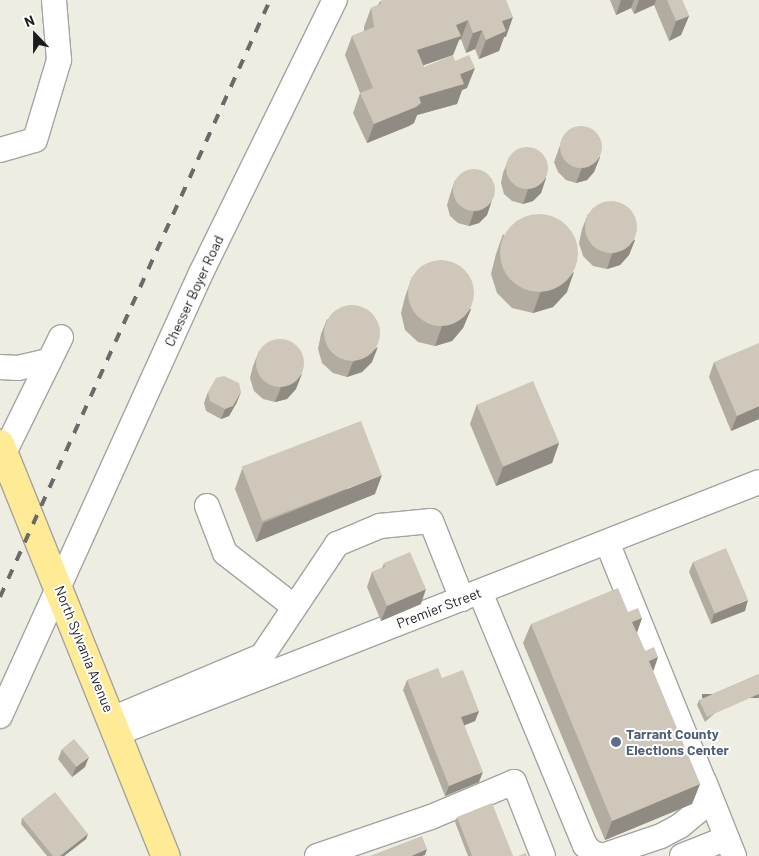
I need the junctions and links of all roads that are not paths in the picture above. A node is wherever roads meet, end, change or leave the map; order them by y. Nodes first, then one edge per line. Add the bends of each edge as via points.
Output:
1 (54, 0) edge
2 (335, 0) edge
3 (0, 150) edge
4 (61, 337) dead end
5 (49, 361) junction
6 (0, 367) edge
7 (2, 448) edge
8 (759, 482) edge
9 (207, 506) dead end
10 (606, 542) junction
11 (58, 585) junction
12 (471, 595) junction
13 (293, 606) junction
14 (0, 716) edge
15 (116, 726) junction
16 (704, 781) junction
17 (731, 847) edge
18 (589, 855) edge
19 (166, 856) edge
20 (317, 856) edge
21 (543, 856) edge
22 (682, 856) edge

1 - 3 street via 59,60 35,140
2 - 11 street, Chesser Boyer Road via 201,273
4 - 5 street
5 - 6 street via 18,368
5 - 7 street
7 - 11 main road, North Sylvania Avenue
8 - 10 street, Premier Street
9 - 13 street via 225,553
10 - 12 street, Premier Street
10 - 16 street
11 - 14 street
11 - 15 main road, North Sylvania Avenue
12 - 13 street via 431,521 380,526 337,544
12 - 15 street, Premier Street
12 - 18 street
13 - 15 street via 262,656
15 - 19 main road, North Sylvania Avenue
16 - 17 street
16 - 18 street via 706,787 698,811 680,826 619,851 602,856
17 - 22 street
20 - 21 street via 430,817 514,782

